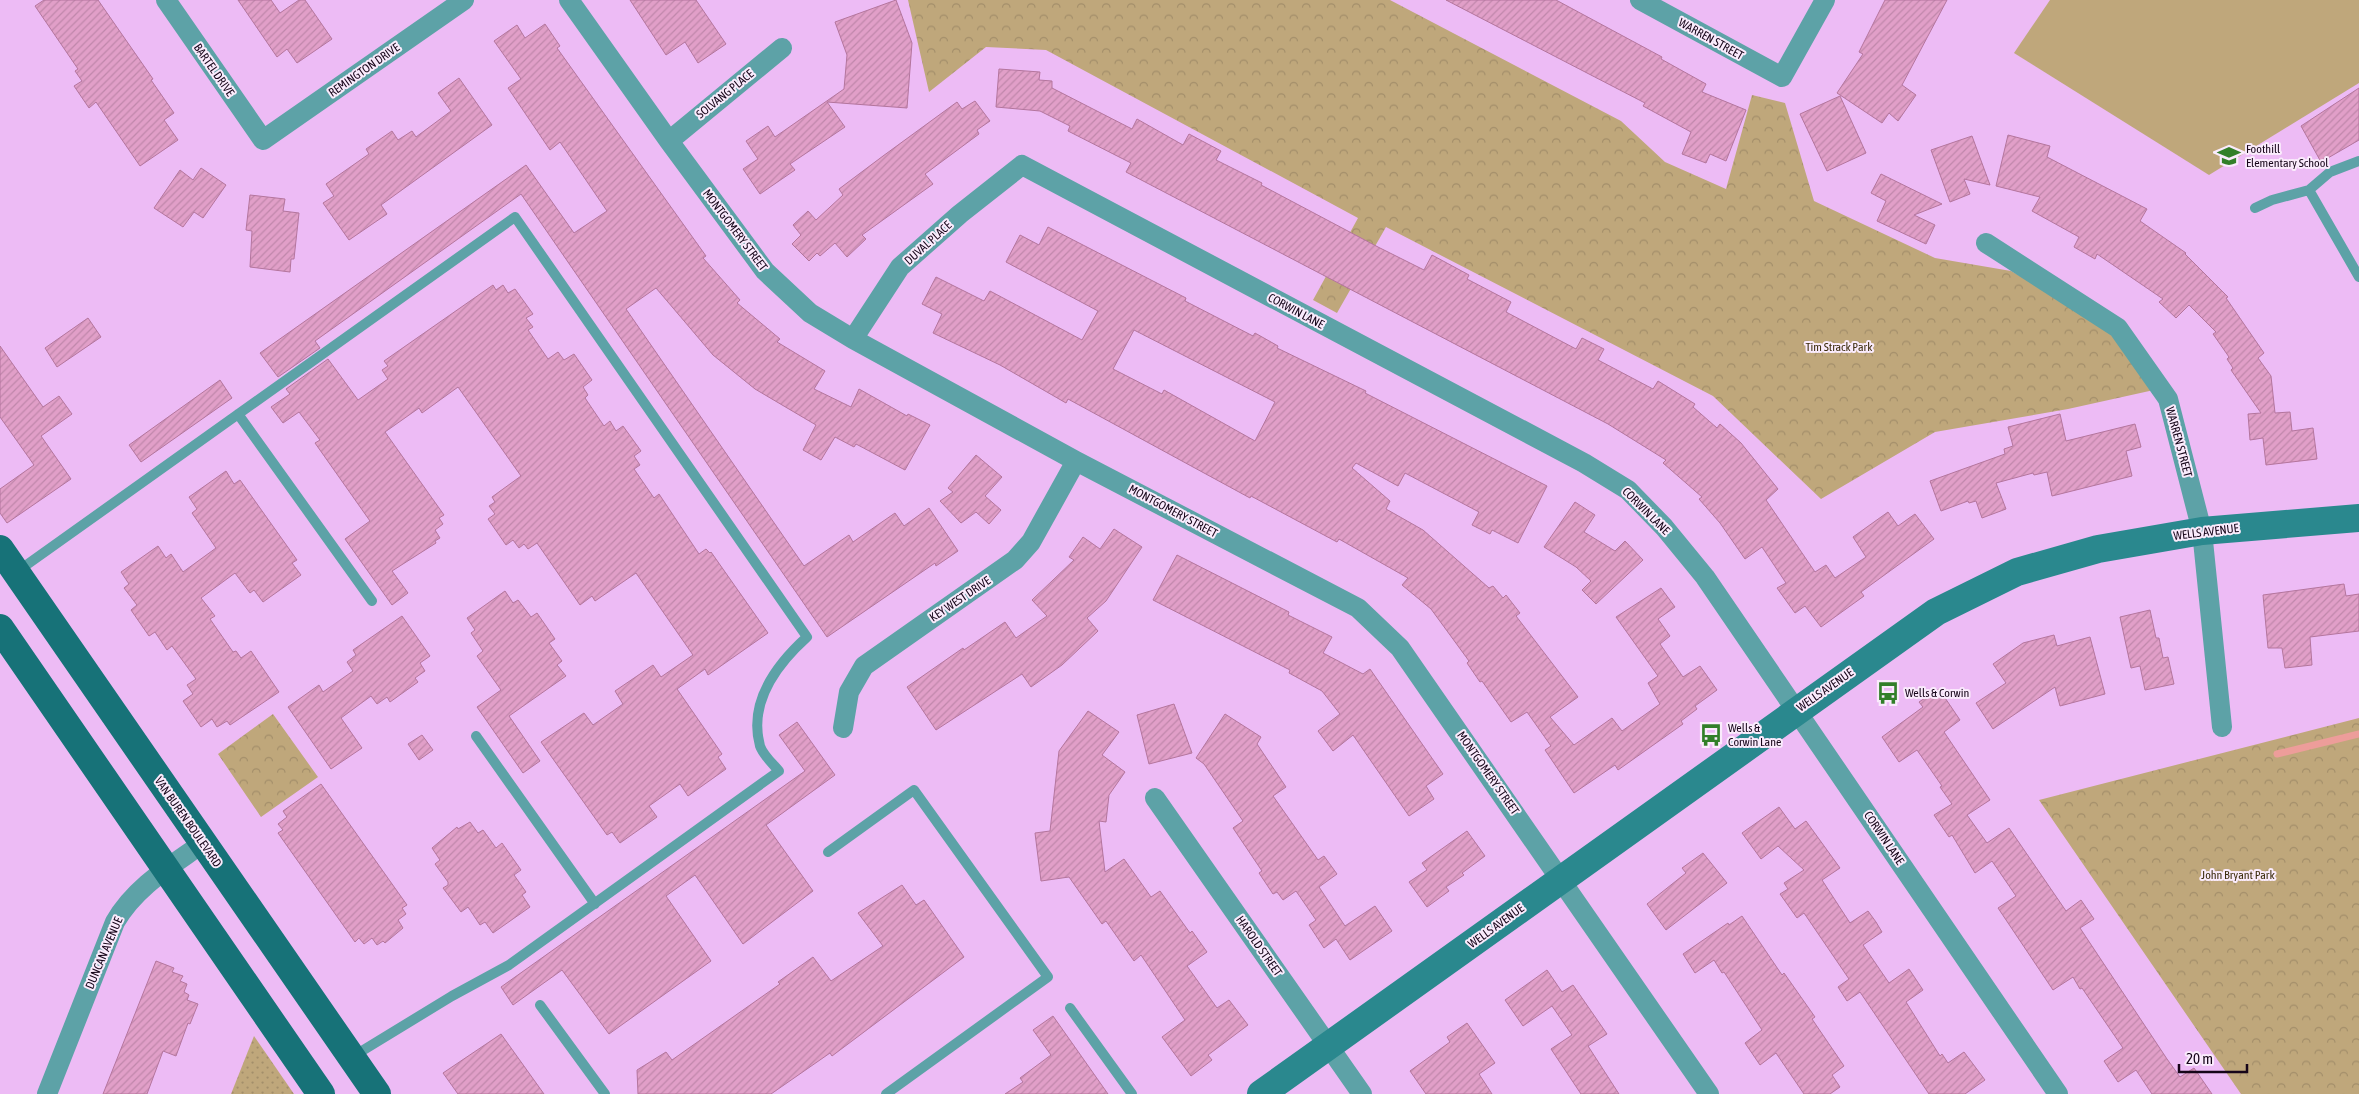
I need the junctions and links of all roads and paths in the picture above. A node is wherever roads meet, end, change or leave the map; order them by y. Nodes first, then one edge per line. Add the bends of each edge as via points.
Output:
1 (166, 0) edge
2 (464, 0) edge
3 (569, 0) edge
4 (1640, 0) edge
5 (1825, 0) edge
6 (782, 48) dead end
7 (263, 140) joint
8 (669, 141) junction
9 (2359, 161) edge
10 (1022, 165) joint
11 (2309, 190) junction
12 (2255, 208) dead end
13 (1986, 243) dead end
14 (2359, 277) edge
15 (853, 339) junction
16 (238, 414) junction
17 (1076, 461) junction
18 (2359, 518) edge
19 (2202, 531) junction
20 (0, 549) edge
21 (16, 572) junction
22 (372, 601) dead end
23 (0, 628) edge
24 (1796, 710) junction
25 (2222, 727) dead end
26 (843, 728) dead end
27 (476, 736) dead end
28 (1155, 798) dead end
29 (202, 843) junction
30 (828, 852) dead end
31 (166, 870) junction
32 (1561, 879) junction
33 (596, 904) junction
34 (540, 1005) dead end
35 (1070, 1008) dead end
36 (1329, 1046) junction
37 (351, 1057) junction
38 (47, 1094) edge
39 (321, 1094) edge
40 (377, 1094) edge
41 (605, 1094) edge
42 (886, 1094) edge
43 (1132, 1094) edge
44 (1261, 1094) edge
45 (1362, 1094) edge
46 (1709, 1094) edge
47 (2058, 1094) edge

1 - 7 street, BARTEL DRIVE
2 - 7 street, REMINGTON DRIVE
3 - 8 street, MONTGOMERY STREET
4 - 5 street, WARREN STREET via 1782,77
6 - 8 street, SOLVANG PLACE
8 - 15 street, MONTGOMERY STREET via 765,272 810,313
9 - 11 lane via 2330,172
10 - 15 street, DUVAL PLACE via 900,267
10 - 24 street, CORWIN LANE via 1584,463 1628,490 1705,577
11 - 12 lane
11 - 14 lane
13 - 19 street, WARREN STREET via 2118,328 2168,399
15 - 17 street, MONTGOMERY STREET
16 - 21 lane
16 - 22 lane
16 - 33 lane via 515,217 807,637 790,653 763,691 757,720 761,748 779,772
17 - 26 street, KEY WEST DRIVE via 1031,542 1015,560 864,666 849,692
17 - 32 street, MONTGOMERY STREET via 1358,608 1400,648
18 - 19 main road, WELLS AVENUE
19 - 24 main road, WELLS AVENUE via 2098,549 2017,572 1936,612
19 - 25 street, WARREN STREET
20 - 21 main road, VAN BUREN BOULEVARD
21 - 29 main road, VAN BUREN BOULEVARD
23 - 31 main road
24 - 32 main road, WELLS AVENUE
24 - 47 street, CORWIN LANE
27 - 33 lane
28 - 36 street, HAROLD STREET
29 - 31 street, DUNCAN AVENUE
29 - 37 main road, VAN BUREN BOULEVARD
30 - 42 lane via 914,790 1048,977
31 - 38 street, DUNCAN AVENUE via 131,899 115,922
31 - 39 main road
32 - 36 main road, WELLS AVENUE
32 - 46 street, MONTGOMERY STREET
33 - 37 lane via 509,965
34 - 41 lane
35 - 43 lane
36 - 44 main road, WELLS AVENUE
36 - 45 street, HAROLD STREET
37 - 40 main road, VAN BUREN BOULEVARD

